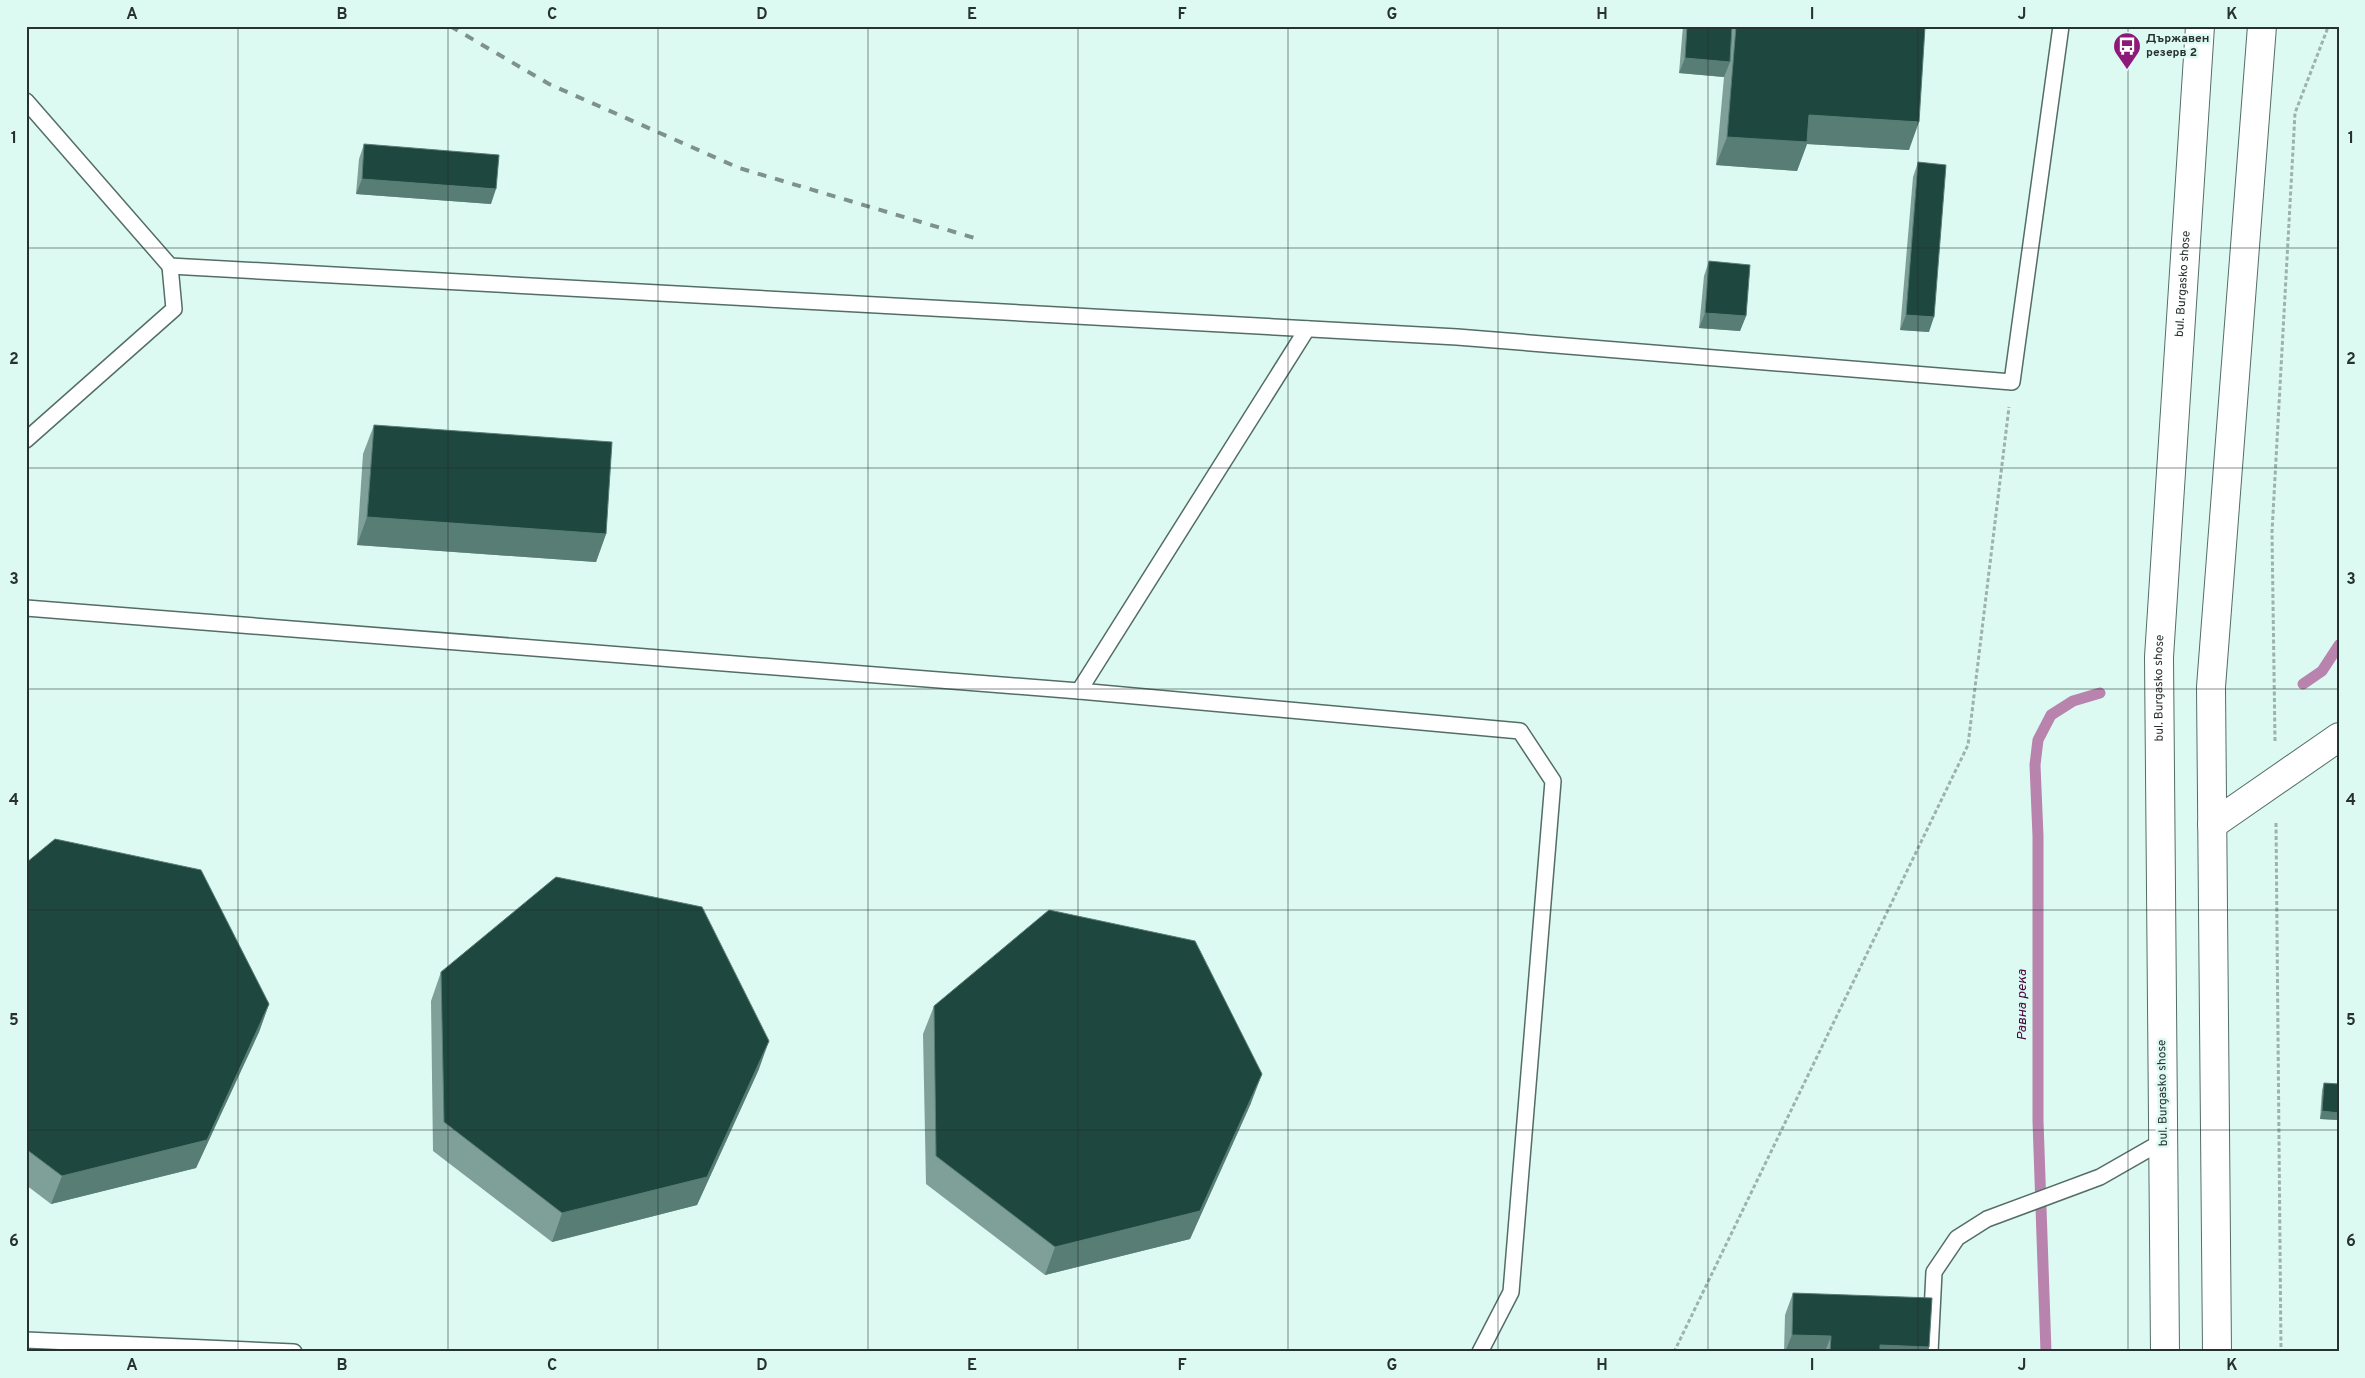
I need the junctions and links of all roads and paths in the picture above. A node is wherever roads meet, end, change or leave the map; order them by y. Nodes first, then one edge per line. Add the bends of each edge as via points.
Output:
1 (2061, 26) edge
2 (2200, 26) edge
3 (2262, 26) edge
4 (2326, 26) edge
5 (26, 101) edge
6 (170, 266) junction
7 (1307, 329) junction
8 (2012, 382) junction
9 (26, 440) edge
10 (26, 608) edge
11 (1079, 691) junction
12 (2339, 737) edge
13 (2276, 781) junction
14 (2212, 825) junction
15 (2163, 1141) junction
16 (26, 1340) edge
17 (294, 1352) edge
18 (1480, 1352) edge
19 (1674, 1352) edge
20 (1930, 1352) edge
21 (2165, 1352) edge
22 (2217, 1352) edge
23 (2280, 1352) edge

1 - 8 lane
2 - 15 main road, bul. Burgasko shose via 2158,657
3 - 14 main road via 2210,687
4 - 13 path via 2295,113 2272,532
5 - 6 lane
6 - 7 lane
6 - 9 lane via 174,309
7 - 8 lane via 1457,337
7 - 11 lane
8 - 19 path via 1968,745
10 - 11 lane
11 - 18 lane via 1520,731 1553,781 1511,1292
12 - 13 main road
13 - 14 main road
13 - 23 path
14 - 22 main road
15 - 20 lane via 2100,1177 1987,1219 1957,1238 1934,1272
15 - 21 main road, bul. Burgasko shose
16 - 17 lane

